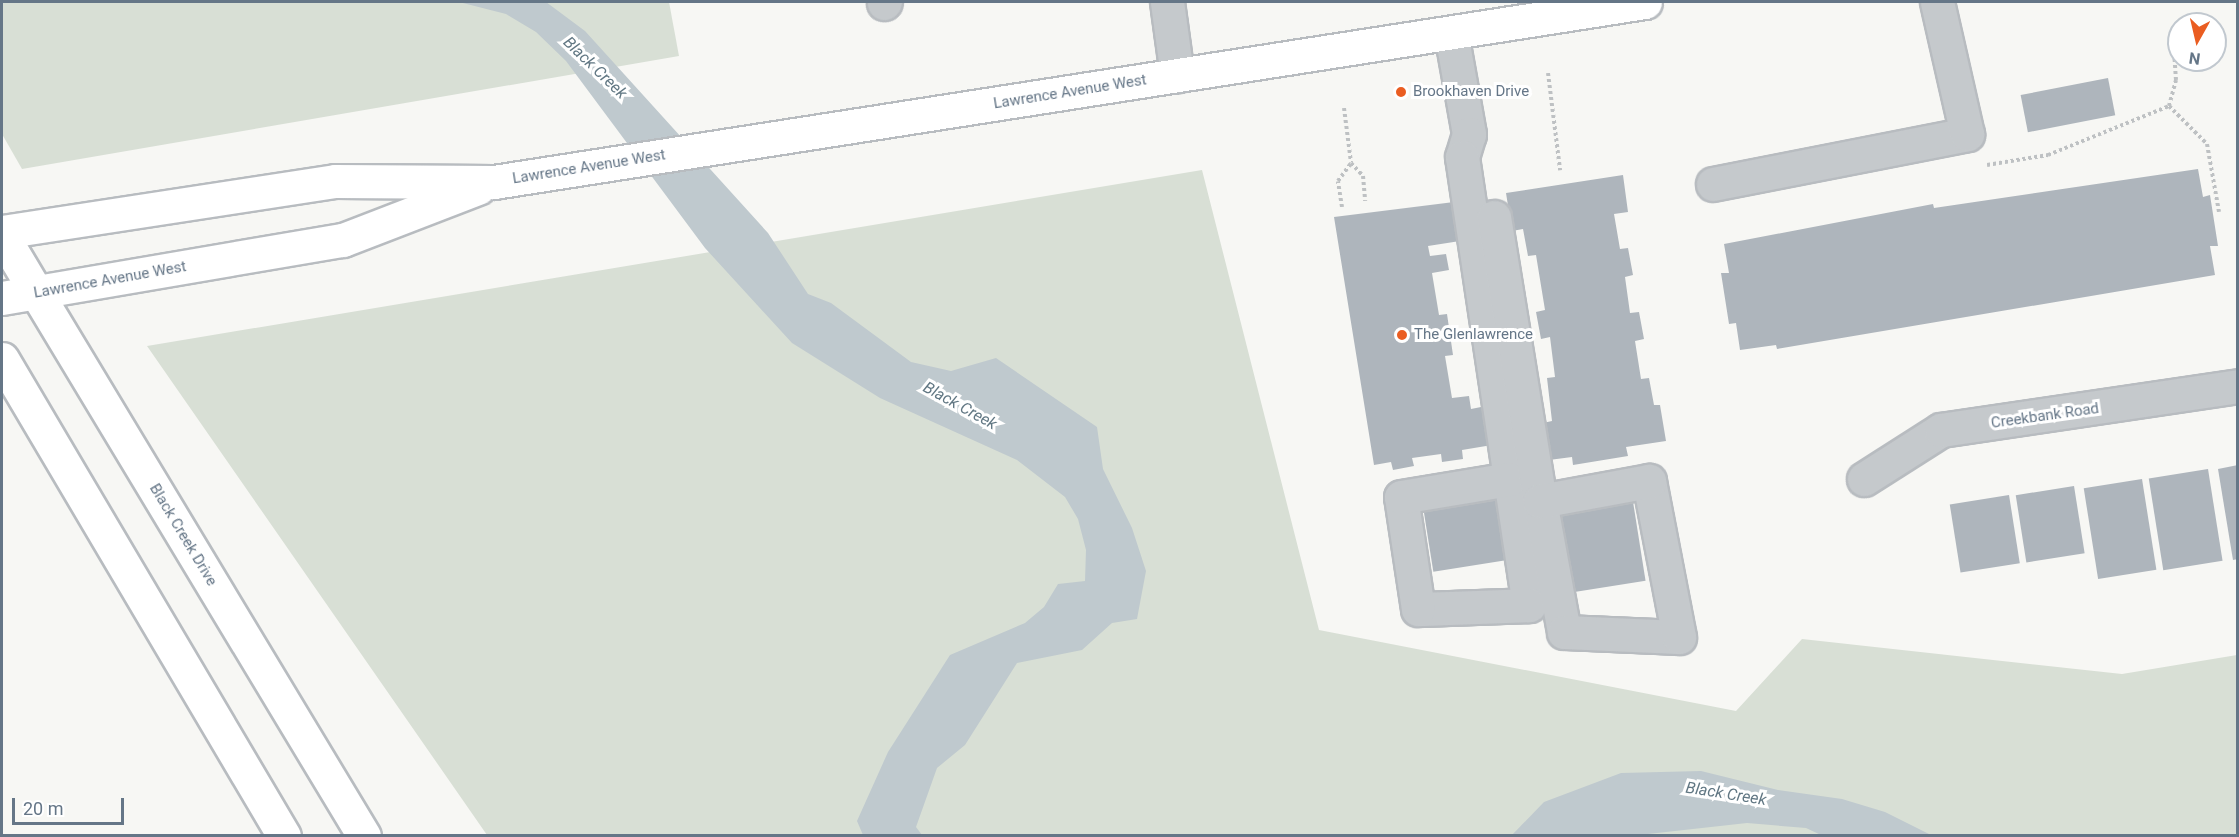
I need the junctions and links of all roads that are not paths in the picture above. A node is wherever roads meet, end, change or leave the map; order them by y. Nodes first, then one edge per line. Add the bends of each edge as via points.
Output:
1 (1167, 2) edge
2 (1645, 2) edge
3 (1937, 2) edge
4 (1451, 33) junction
5 (1177, 75) junction
6 (1469, 134) junction
7 (494, 182) junction
8 (1713, 184) dead end
9 (2, 234) edge
10 (36, 292) junction
11 (2, 298) edge
12 (2, 359) edge
13 (2238, 386) edge
14 (1510, 479) junction
15 (1864, 479) dead end
16 (1540, 501) junction
17 (284, 836) edge
18 (364, 836) edge

1 - 5 street
2 - 4 main road, Lawrence Avenue West
3 - 8 street via 1967,134
4 - 5 main road, Lawrence Avenue West
4 - 6 street
5 - 7 main road, Lawrence Avenue West
6 - 14 street via 1462,157
6 - 16 street via 1483,153
7 - 9 main road, Lawrence Avenue West via 335,181
7 - 10 main road, Lawrence Avenue West via 343,240
9 - 10 main road, Black Creek Drive
10 - 11 main road, Lawrence Avenue West
10 - 18 main road, Black Creek Drive
12 - 17 main road
13 - 15 street, Creekbank Road via 1941,430
14 - 14 street via 1529,605 1418,609 1401,497
16 - 16 street via 1564,633 1679,637 1649,481

